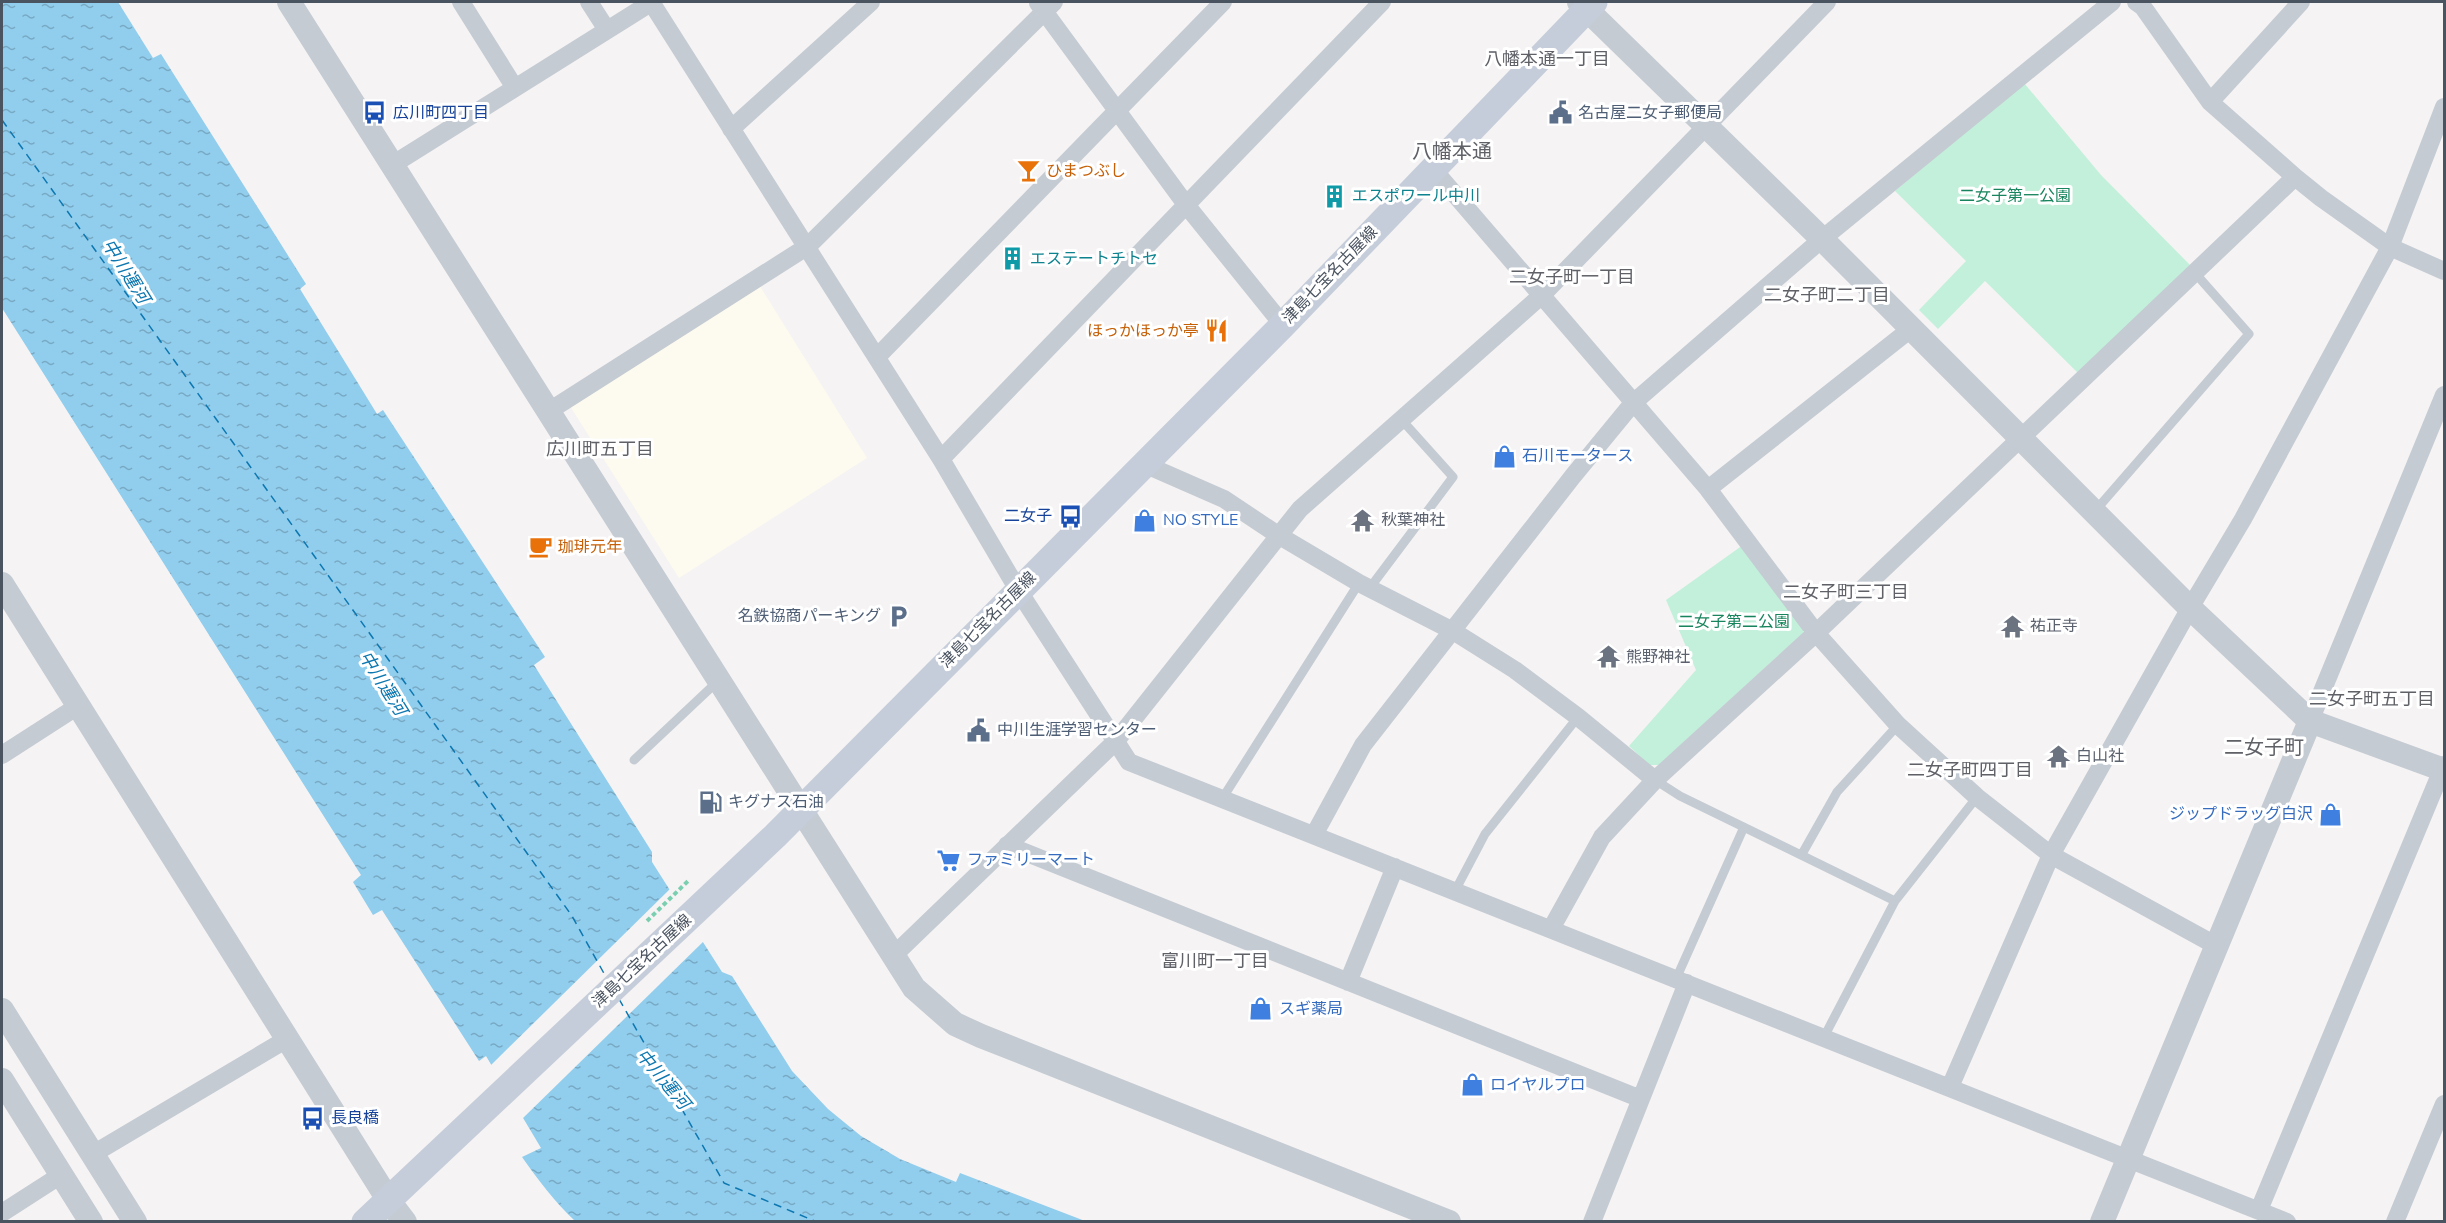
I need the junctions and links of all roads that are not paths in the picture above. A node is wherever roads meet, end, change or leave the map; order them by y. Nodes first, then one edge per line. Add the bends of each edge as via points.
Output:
1 (289, 2) edge
2 (461, 2) edge
3 (589, 2) edge
4 (652, 2) edge
5 (870, 2) edge
6 (1223, 2) edge
7 (1382, 2) edge
8 (1827, 2) edge
9 (2112, 2) edge
10 (2136, 2) edge
11 (2301, 2) edge
12 (1587, 4) edge
13 (1045, 5) edge
14 (607, 30) junction
15 (515, 87) junction
16 (2210, 102) junction
17 (2445, 107) edge
18 (1117, 110) junction
19 (1706, 126) junction
20 (731, 129) junction
21 (392, 165) junction
22 (1433, 169) junction
23 (2295, 177) junction
24 (1187, 206) junction
25 (1822, 239) junction
26 (808, 246) junction
27 (2390, 247) junction
28 (2445, 272) edge
29 (2195, 273) junction
30 (1542, 295) junction
31 (1283, 325) junction
32 (1912, 328) junction
33 (877, 357) junction
34 (2445, 395) edge
35 (1633, 403) junction
36 (549, 411) junction
37 (1400, 418) junction
38 (2022, 438) junction
39 (941, 459) junction
40 (1144, 464) junction
41 (1708, 489) junction
42 (2094, 512) junction
43 (1278, 535) junction
44 (2, 584) edge
45 (1364, 586) junction
46 (1018, 591) junction
47 (2190, 608) junction
48 (1453, 631) junction
49 (1816, 633) junction
50 (719, 680) junction
51 (78, 706) junction
52 (1578, 717) junction
53 (2310, 721) junction
54 (1898, 725) junction
55 (1116, 741) junction
56 (2, 755) edge
57 (634, 760) dead end
58 (2444, 768) edge
59 (1655, 780) junction
60 (1977, 796) junction
61 (1222, 799) junction
62 (801, 808) junction
63 (1744, 827) junction
64 (1314, 835) junction
65 (1007, 845) junction
66 (1802, 854) junction
67 (2051, 855) junction
68 (1395, 867) junction
69 (1455, 891) junction
70 (1895, 901) junction
71 (1551, 929) junction
72 (2217, 946) junction
73 (893, 956) junction
74 (1681, 981) junction
75 (1348, 982) junction
76 (2, 1010) edge
77 (1824, 1037) junction
78 (287, 1039) junction
79 (2, 1080) edge
80 (1950, 1088) junction
81 (1641, 1099) junction
82 (2445, 1104) edge
83 (93, 1154) junction
84 (2128, 1158) junction
85 (61, 1174) junction
86 (2259, 1210) junction
87 (397, 1211) edge
88 (2, 1213) edge
89 (91, 1221) edge
90 (135, 1221) edge
91 (365, 1221) edge
92 (1449, 1221) edge
93 (1592, 1221) edge
94 (2102, 1221) edge
95 (2287, 1221) edge
96 (2395, 1221) edge

1 - 21 street
2 - 15 street
3 - 14 street
4 - 14 street
4 - 20 street
5 - 20 street
6 - 18 street
7 - 24 street
8 - 19 street
9 - 25 street
10 - 16 street
11 - 16 street
12 - 19 street
12 - 22 main road, 津島七宝名古屋線
13 - 18 street
13 - 26 street
14 - 15 street
15 - 21 street
16 - 23 street
17 - 27 street
18 - 24 street
18 - 33 street
19 - 25 street
19 - 30 street
20 - 26 street
21 - 36 street
22 - 30 street
22 - 31 main road, 津島七宝名古屋線
23 - 27 street
23 - 29 street
24 - 31 street
24 - 39 street
25 - 32 street
25 - 35 street
26 - 33 street
26 - 36 street
27 - 28 street
27 - 47 street via 2243,519
29 - 38 street
29 - 42 lane via 2249,334
30 - 35 street
30 - 37 street
31 - 40 main road, 津島七宝名古屋線
32 - 38 street
32 - 41 street
33 - 39 street
34 - 53 street
35 - 41 street
35 - 48 street
36 - 50 street
37 - 43 street via 1300,509
37 - 45 lane via 1453,477
38 - 42 street
38 - 49 street
39 - 46 street
40 - 43 street via 1224,499
40 - 46 main road, 津島七宝名古屋線
41 - 49 street
42 - 47 street
43 - 45 street
43 - 55 street
44 - 51 street
45 - 48 street
45 - 61 lane
46 - 55 street
46 - 62 main road, 津島七宝名古屋線
47 - 53 street
47 - 67 street
48 - 52 street via 1515,670
48 - 64 street via 1363,744
49 - 54 street
49 - 59 street
50 - 57 lane
50 - 62 street
51 - 56 street
51 - 78 street
52 - 59 street
52 - 69 lane via 1485,834
53 - 58 street
53 - 72 street
54 - 60 street
54 - 66 lane via 1837,792
55 - 61 street via 1129,762
55 - 65 street
58 - 86 street
59 - 63 lane
59 - 71 street via 1602,837
60 - 67 street
60 - 70 lane
61 - 64 street
62 - 73 street
62 - 87 main road, 津島七宝名古屋線 via 489,1105
63 - 66 lane
63 - 74 lane
64 - 68 street
65 - 73 street
65 - 75 street
66 - 70 lane
67 - 72 street
67 - 80 street
68 - 69 street
68 - 75 street
69 - 71 street
70 - 77 lane
71 - 74 street
72 - 84 street
73 - 92 street via 914,988 956,1024
74 - 77 street
74 - 81 street
75 - 81 street
76 - 83 street
77 - 80 street
78 - 83 street
78 - 87 street
79 - 85 street
80 - 84 street
81 - 93 street
82 - 96 street
83 - 90 street
84 - 86 street
84 - 94 street
85 - 88 street
85 - 89 street
86 - 95 street
87 - 91 main road, 津島七宝名古屋線

